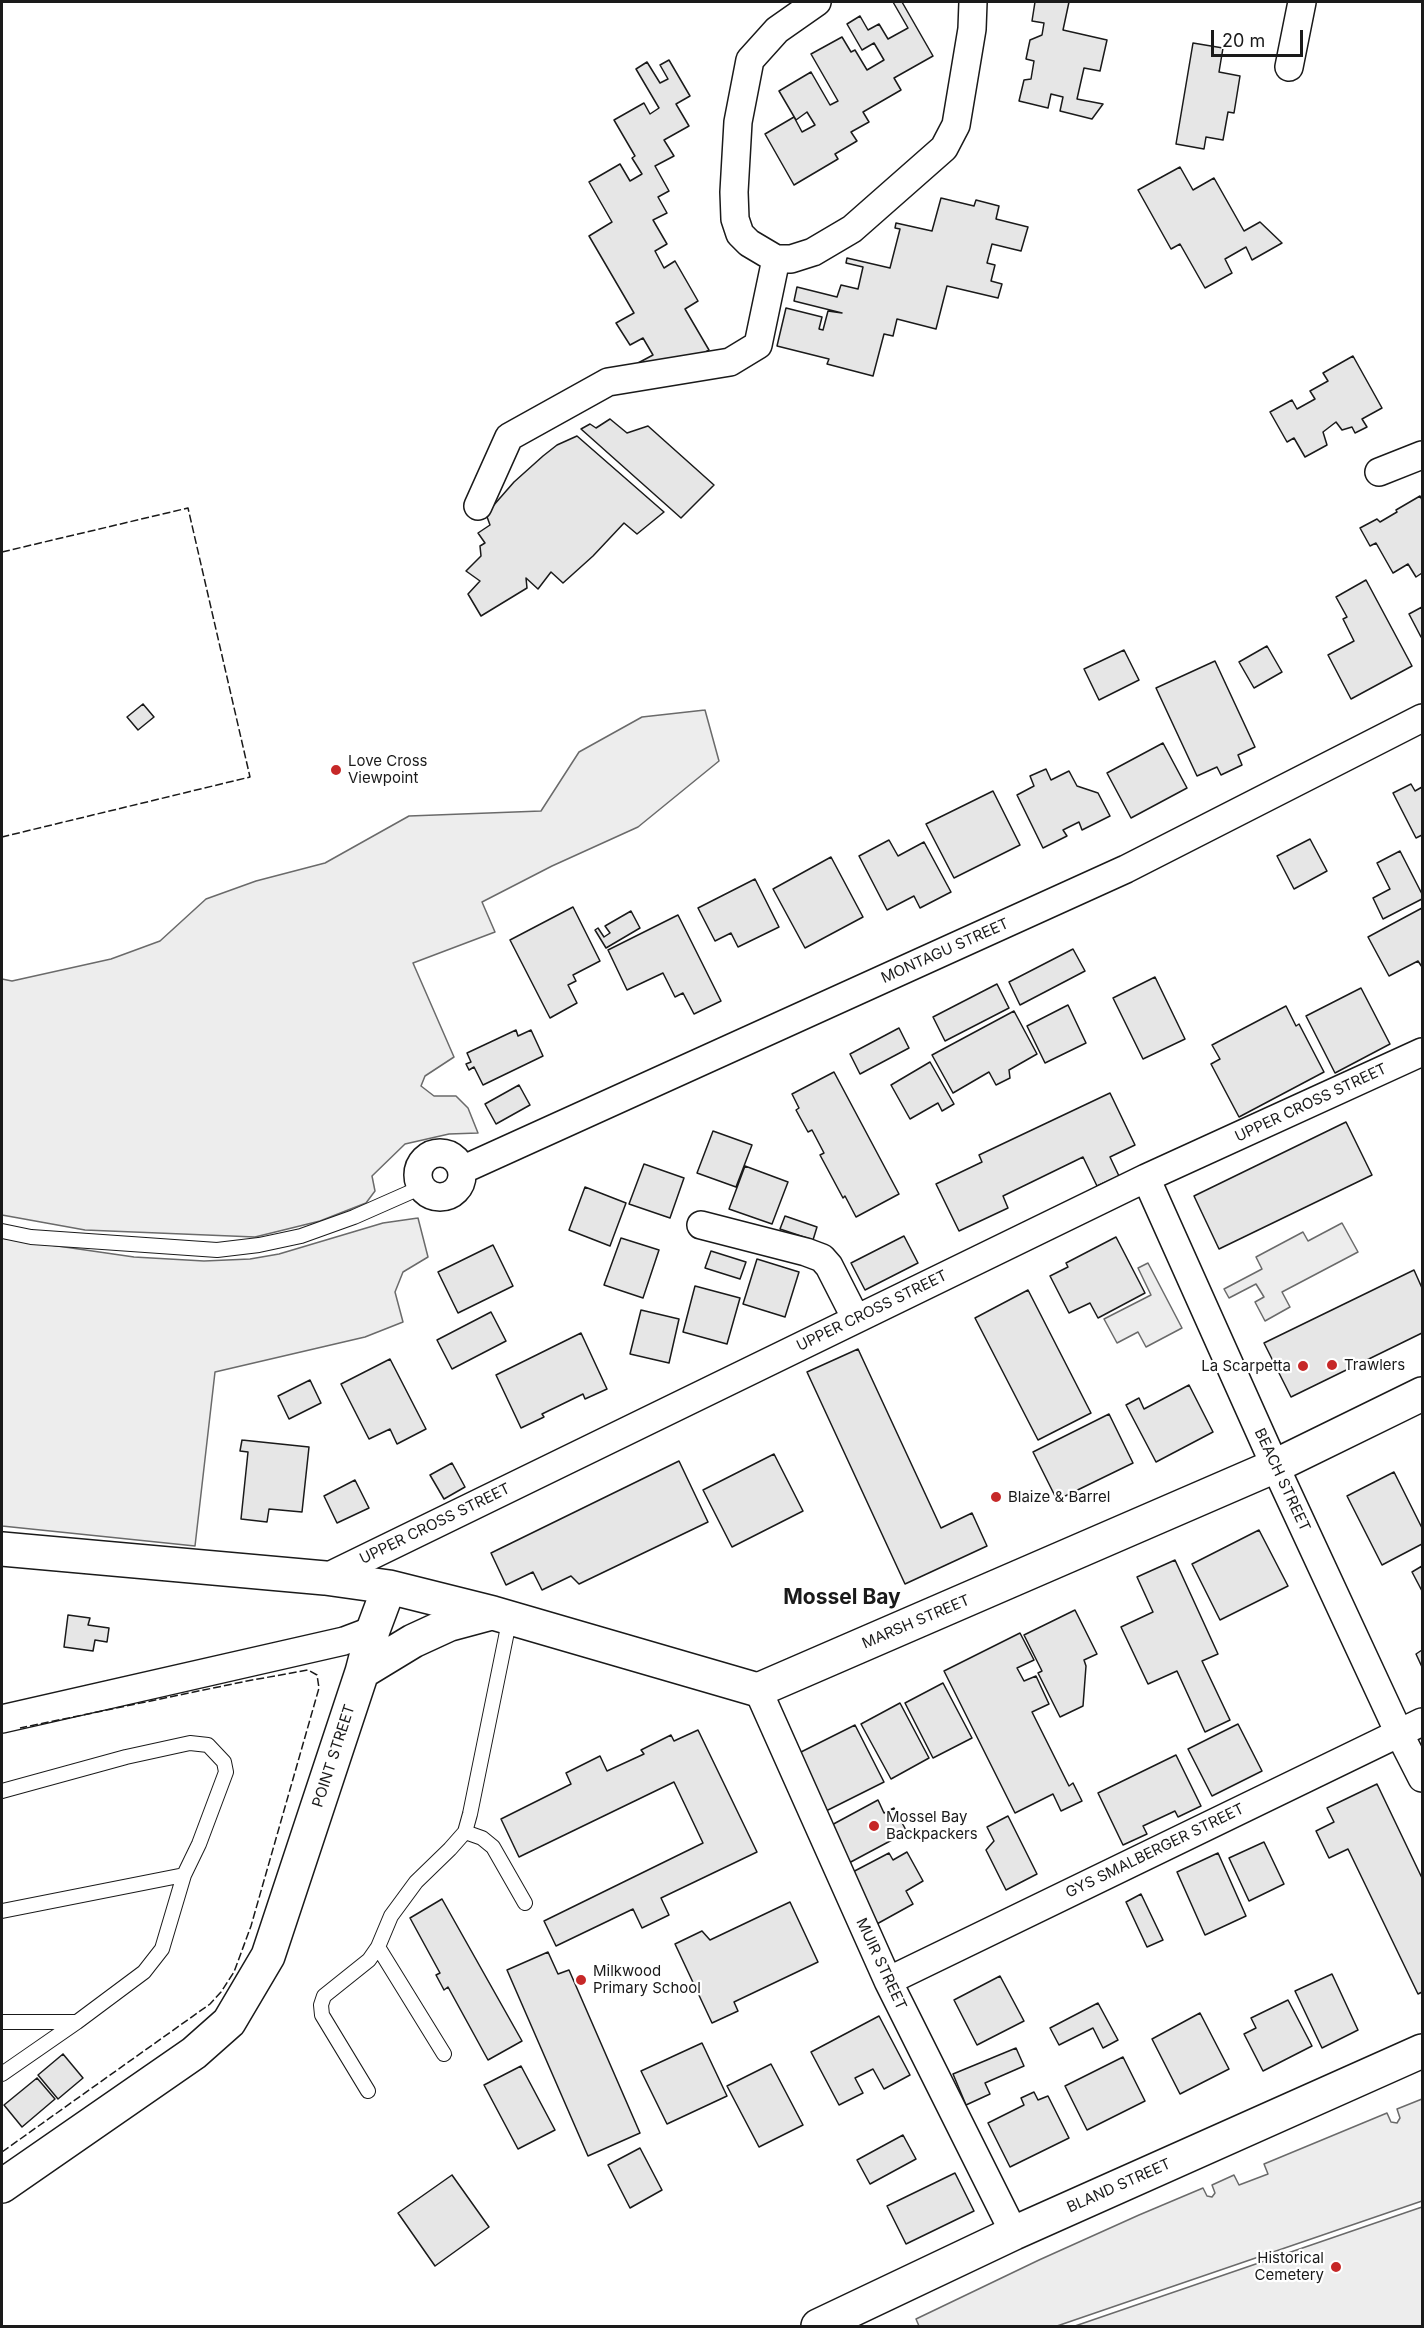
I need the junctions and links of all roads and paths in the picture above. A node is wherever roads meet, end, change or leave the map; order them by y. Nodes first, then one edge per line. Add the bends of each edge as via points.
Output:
1 (817, 2) edge
2 (973, 2) edge
3 (1302, 2) edge
4 (1289, 67) dead end
5 (776, 259) junction
6 (1422, 455) edge
7 (1379, 472) dead end
8 (478, 506) dead end
9 (1422, 718) edge
10 (1422, 1052) edge
11 (1146, 1178) junction
12 (422, 1187) joint
13 (701, 1225) dead end
14 (2, 1231) edge
15 (856, 1319) junction
16 (1422, 1394) edge
17 (1275, 1466) junction
18 (2, 1549) edge
19 (325, 1578) junction
20 (389, 1587) junction
21 (501, 1615) junction
22 (450, 1624) junction
23 (373, 1630) junction
24 (362, 1672) junction
25 (758, 1690) junction
26 (2, 1719) edge
27 (1411, 1727) edge
28 (1422, 1778) edge
29 (2, 1791) edge
30 (465, 1832) junction
31 (184, 1875) junction
32 (525, 1903) dead end
33 (2, 1911) edge
34 (378, 1947) junction
35 (888, 1981) junction
36 (2, 2022) edge
37 (77, 2022) junction
38 (1422, 2051) edge
39 (444, 2054) dead end
40 (2, 2074) edge
41 (368, 2091) dead end
42 (2, 2186) edge
43 (1014, 2233) junction
44 (818, 2326) edge

1 - 5 street via 777,30 750,60 738,122 735,219 740,234 749,243
2 - 5 street via 956,125 944,148 852,229 813,252
3 - 4 street
5 - 8 street via 758,345 730,362 608,382 509,436
6 - 7 street
9 - 12 street, MONTAGU STREET via 1126,869 462,1170 450,1155 431,1155 419,1169
10 - 11 street, UPPER CROSS STREET
11 - 15 street, UPPER CROSS STREET
11 - 17 street, BEACH STREET
12 - 14 lane via 300,1236 217,1250 31,1237
13 - 15 street via 822,1258 830,1266
15 - 19 street, UPPER CROSS STREET
16 - 17 street, MARSH STREET
17 - 25 street, MARSH STREET
17 - 27 street, BEACH STREET
18 - 19 street
19 - 20 street
20 - 21 street
20 - 23 street, POINT STREET
21 - 22 street
21 - 25 street
21 - 30 lane
22 - 23 street
22 - 24 street
23 - 24 street, POINT STREET
23 - 26 street via 344,1641
24 - 42 street, POINT STREET via 268,1956 229,2022 194,2053
25 - 35 street, MUIR STREET
27 - 28 street, BEACH STREET
27 - 35 street, GYS SMALBERGER STREET
29 - 31 lane via 126,1756 190,1743 208,1744 224,1762 226,1772
30 - 32 lane via 493,1847
30 - 34 lane via 416,1882 391,1916
31 - 33 lane
31 - 37 lane via 162,1949 144,1972
34 - 39 lane
34 - 41 lane via 369,1960 324,1996 321,2005 322,2015
35 - 43 street, MUIR STREET
36 - 37 lane
37 - 40 lane
38 - 43 street, BLAND STREET
43 - 44 street, BLAND STREET

